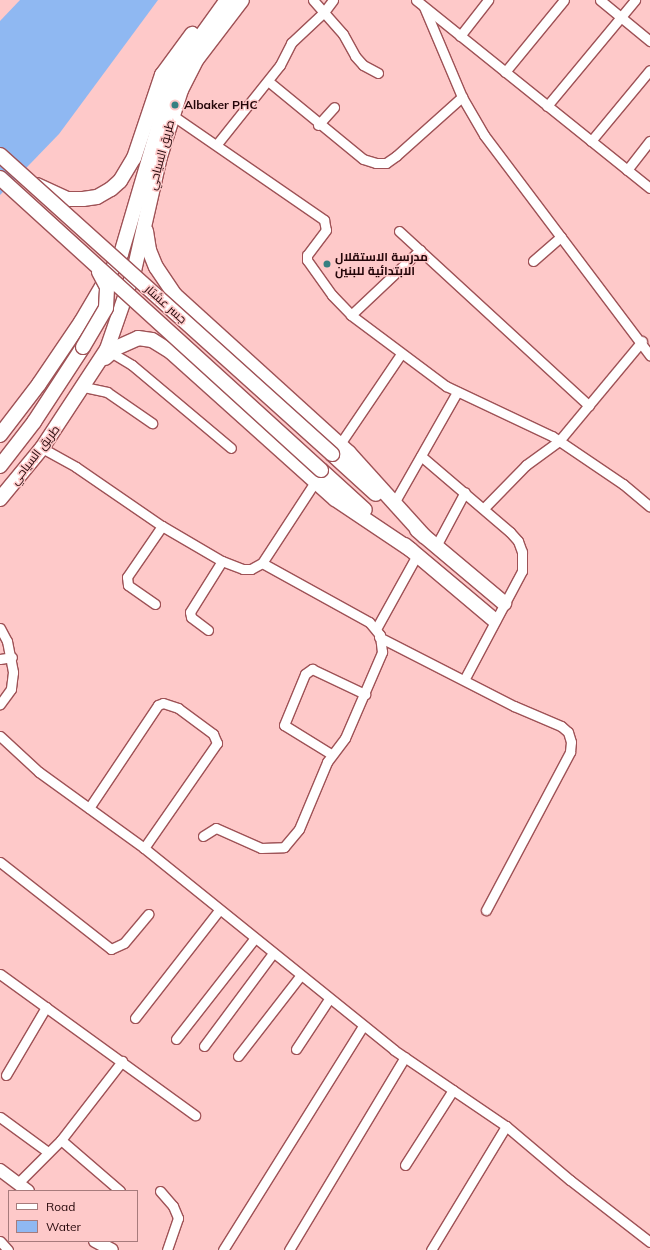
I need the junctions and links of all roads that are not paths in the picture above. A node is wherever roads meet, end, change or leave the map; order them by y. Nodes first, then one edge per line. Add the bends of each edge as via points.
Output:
1 (221, 0) edge
2 (226, 0) edge
3 (242, 0) edge
4 (313, 0) edge
5 (333, 0) edge
6 (488, 0) edge
7 (564, 0) edge
8 (600, 0) edge
9 (635, 0) edge
10 (419, 2) edge
11 (324, 12) junction
12 (620, 17) junction
13 (460, 36) junction
14 (650, 41) edge
15 (650, 70) edge
16 (505, 72) junction
17 (378, 73) dead end
18 (268, 81) junction
19 (462, 97) junction
20 (547, 106) junction
21 (334, 107) dead end
22 (172, 115) junction
23 (318, 125) junction
24 (591, 141) junction
25 (650, 141) edge
26 (217, 144) junction
27 (0, 155) edge
28 (627, 170) junction
29 (21, 174) junction
30 (0, 178) edge
31 (650, 188) edge
32 (147, 211) junction
33 (399, 231) dead end
34 (561, 237) junction
35 (420, 250) junction
36 (85, 255) junction
37 (533, 261) dead end
38 (351, 315) junction
39 (642, 341) junction
40 (109, 351) junction
41 (401, 354) junction
42 (650, 355) edge
43 (84, 387) junction
44 (457, 392) junction
45 (589, 406) junction
46 (152, 423) dead end
47 (0, 435) edge
48 (559, 440) junction
49 (42, 448) junction
50 (231, 448) dead end
51 (336, 449) junction
52 (421, 456) junction
53 (0, 466) edge
54 (315, 482) junction
55 (465, 492) junction
56 (0, 499) edge
57 (394, 503) junction
58 (650, 507) edge
59 (484, 508) junction
60 (162, 526) junction
61 (424, 536) junction
62 (436, 546) junction
63 (414, 552) junction
64 (222, 560) junction
65 (262, 563) junction
66 (504, 603) junction
67 (155, 604) dead end
68 (494, 620) junction
69 (0, 628) edge
70 (208, 630) dead end
71 (378, 633) junction
72 (12, 657) junction
73 (0, 659) edge
74 (464, 680) junction
75 (365, 694) junction
76 (0, 704) edge
77 (0, 736) edge
78 (332, 754) junction
79 (89, 808) junction
80 (203, 836) dead end
81 (144, 848) junction
82 (0, 862) edge
83 (219, 910) junction
84 (486, 910) dead end
85 (148, 914) dead end
86 (255, 938) junction
87 (273, 952) junction
88 (1, 976) edge
89 (300, 976) junction
90 (329, 999) junction
91 (46, 1007) junction
92 (135, 1018) dead end
93 (363, 1026) junction
94 (176, 1039) dead end
95 (204, 1046) dead end
96 (296, 1049) dead end
97 (238, 1056) dead end
98 (405, 1057) junction
99 (122, 1061) junction
100 (6, 1075) dead end
101 (453, 1090) junction
102 (195, 1115) dead end
103 (0, 1117) edge
104 (506, 1126) junction
105 (61, 1140) junction
106 (48, 1152) junction
107 (405, 1165) dead end
108 (0, 1170) edge
109 (18, 1183) junction
110 (27, 1190) edge
111 (119, 1190) edge
112 (160, 1191) dead end
113 (0, 1241) edge
114 (650, 1242) edge
115 (8, 1250) edge
116 (167, 1250) edge
117 (223, 1250) edge
118 (289, 1250) edge
119 (431, 1250) edge

1 - 29 main road, bridge via 172,59 162,75 127,172 111,189 97,197 68,199 52,193
2 - 47 main road, طريق السياحي via 178,70 162,111 121,254 81,322
3 - 22 main road, طريق السياحي via 197,59
4 - 11 street
5 - 11 street
6 - 13 street
7 - 16 street
8 - 12 street
9 - 12 street
10 - 13 street
10 - 19 street
11 - 17 street via 342,34 355,56 363,65
11 - 18 street via 291,43
12 - 14 street
12 - 20 street
13 - 16 street
15 - 24 street
16 - 20 street
18 - 23 street
18 - 26 street
19 - 23 street via 386,163 363,159
19 - 34 street via 484,135
20 - 24 street
21 - 23 street
22 - 26 street
22 - 32 main road, طريق السياحي
24 - 28 street
25 - 28 street
26 - 38 street via 324,220 326,230 307,255 307,260 332,295
27 - 29 main road, جسر عشتار, bridge
28 - 31 street
29 - 51 main road, جسر عشتار, bridge
30 - 36 main road, جسر عشتار, bridge
32 - 40 main road, طريق السياحي via 134,271
32 - 51 main road via 149,250 156,267 175,295
33 - 35 street
34 - 37 street
34 - 39 street
35 - 38 street
35 - 45 street
36 - 53 main road, bridge via 104,278 108,298 106,308 84,347 34,422
36 - 63 main road, جسر عشتار, bridge
38 - 41 street
39 - 42 street
39 - 45 street
40 - 43 main road, طريق السياحي
40 - 50 street via 132,366
40 - 54 main road via 126,341 138,338 152,340 171,352
41 - 44 street
41 - 51 street
43 - 46 street via 107,392
43 - 49 main road, طريق السياحي
44 - 48 street
44 - 52 street
45 - 48 street
48 - 58 street via 623,484
48 - 59 street via 526,465
49 - 56 main road, طريق السياحي
49 - 60 street
51 - 57 main road
51 - 61 main road
52 - 55 street
52 - 57 street
54 - 63 main road via 335,499
54 - 65 street
55 - 59 street
55 - 62 street
57 - 61 main road
59 - 66 street via 518,541 522,552 522,571
60 - 64 street
60 - 67 street via 127,577 128,585
61 - 62 main road
62 - 66 main road
63 - 68 main road
63 - 71 street
64 - 65 street via 243,569 251,569
64 - 70 street via 190,612 191,617
65 - 71 street via 360,616
66 - 68 street
68 - 74 street
69 - 72 street
71 - 74 street
71 - 75 street via 382,652
72 - 73 street
72 - 76 street via 11,689
74 - 84 street via 514,706 562,726 568,732 571,742 570,752
75 - 78 street via 345,738
75 - 78 street via 312,669 305,674 284,725
77 - 79 street via 39,772
78 - 80 street via 299,829 284,847 261,848 216,828
79 - 81 street
79 - 81 street via 158,705 163,703 178,708 213,734 217,742
81 - 83 street
82 - 85 street via 111,949 124,943
83 - 86 street
83 - 92 street
86 - 87 street
86 - 94 street
87 - 89 street
87 - 95 street
88 - 91 street
89 - 90 street
89 - 97 street
90 - 93 street
90 - 96 street
91 - 99 street
91 - 100 street
93 - 98 street
93 - 117 street
98 - 101 street
98 - 118 street
99 - 102 street
99 - 105 street
101 - 104 street
101 - 107 street
103 - 106 street
104 - 114 street
104 - 119 street
105 - 106 street
105 - 111 street
106 - 109 street
108 - 109 street
109 - 110 street
112 - 116 street via 173,1206 178,1218
113 - 115 street

